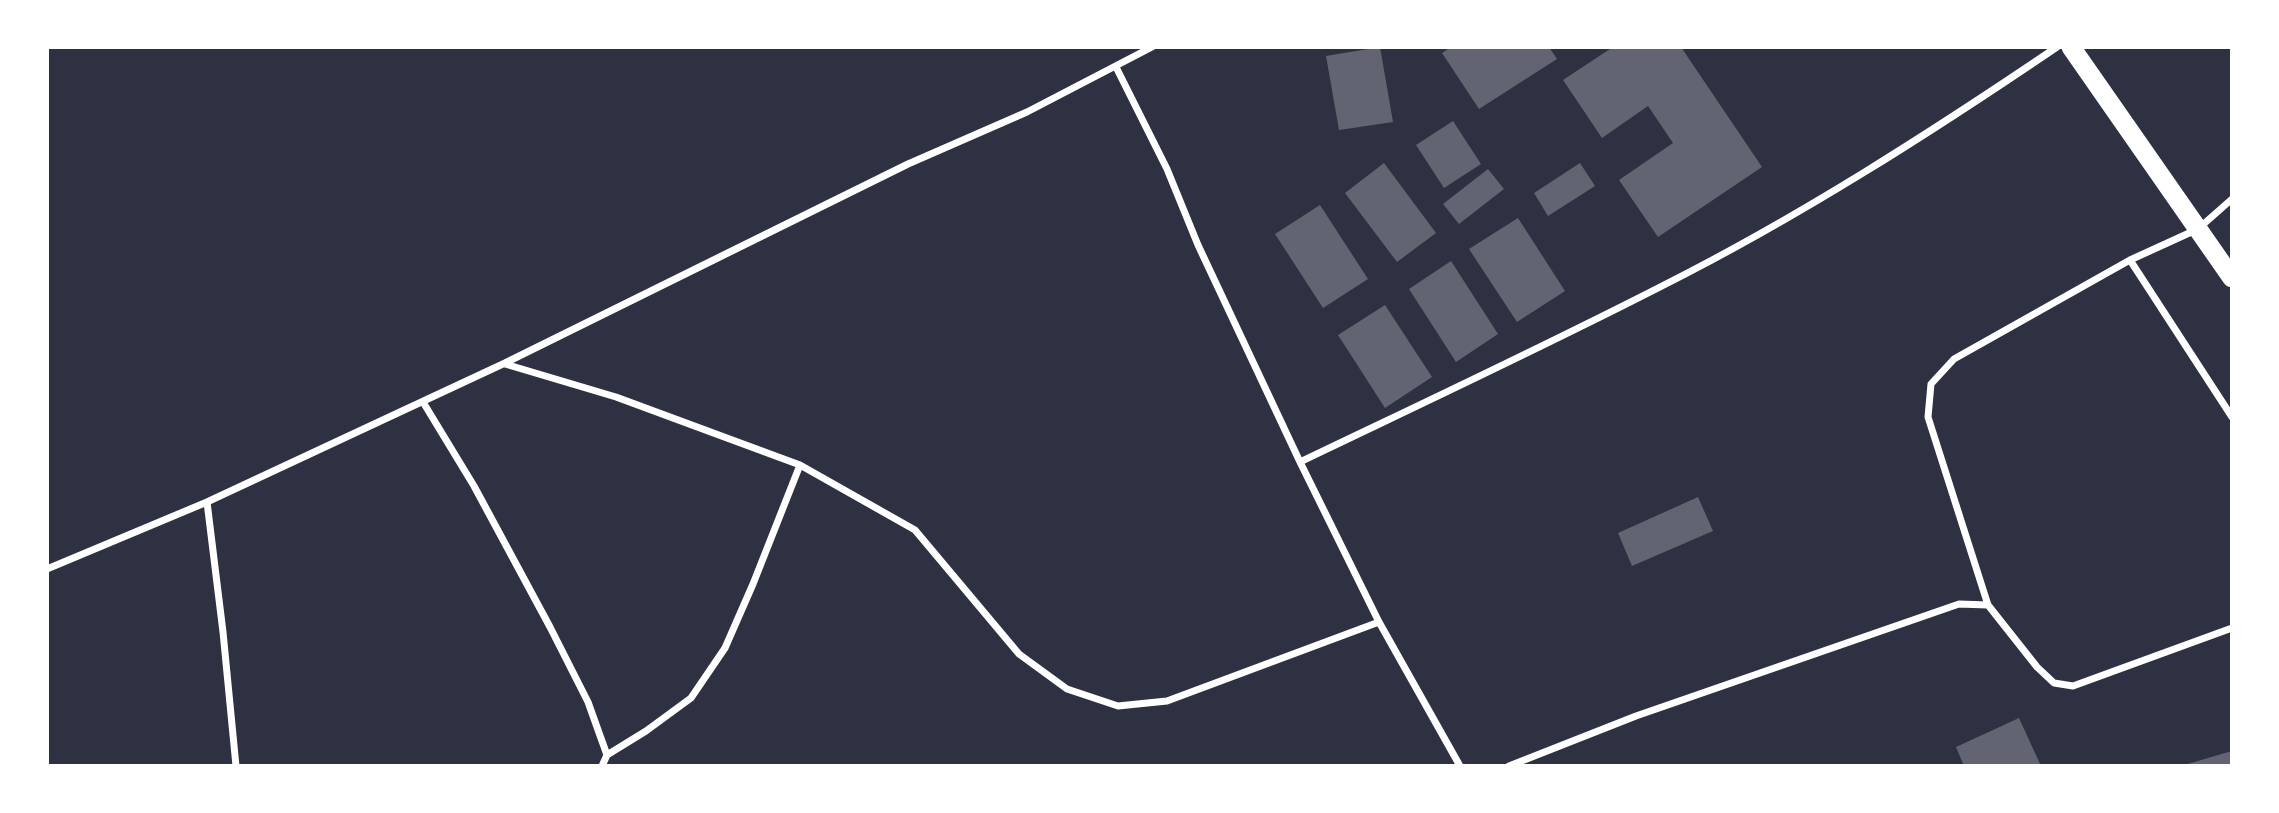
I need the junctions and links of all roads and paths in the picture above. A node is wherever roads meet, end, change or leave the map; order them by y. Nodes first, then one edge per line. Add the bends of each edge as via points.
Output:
1 (1152, 47) edge
2 (2057, 47) edge
3 (2071, 47) edge
4 (1116, 66) junction
5 (2232, 199) edge
6 (2198, 229) junction
7 (2130, 260) junction
8 (2232, 278) edge
9 (505, 363) junction
10 (422, 402) junction
11 (2232, 417) edge
12 (1300, 462) junction
13 (800, 465) junction
14 (207, 502) junction
15 (47, 569) edge
16 (1988, 605) junction
17 (1379, 622) junction
18 (2232, 628) edge
19 (607, 755) junction
20 (236, 766) edge
21 (602, 766) edge
22 (1460, 766) edge
23 (1509, 766) edge

1 - 4 street
2 - 12 street via 1964,110 1731,249
3 - 6 highway
4 - 9 street
4 - 12 street
5 - 6 street
6 - 7 street
6 - 8 highway
7 - 11 street
7 - 16 street via 1954,359 1931,384 1928,417
9 - 10 street
9 - 13 street via 616,397
10 - 14 street
10 - 19 street via 474,486 550,627 588,702
12 - 17 street
13 - 17 street via 915,530 1019,654 1067,689 1118,706 1167,701
13 - 19 street via 725,648 691,698
14 - 15 street
14 - 20 street
16 - 18 street via 2054,683 2073,686
16 - 23 street via 1959,604 1636,716
17 - 22 street
19 - 21 street

